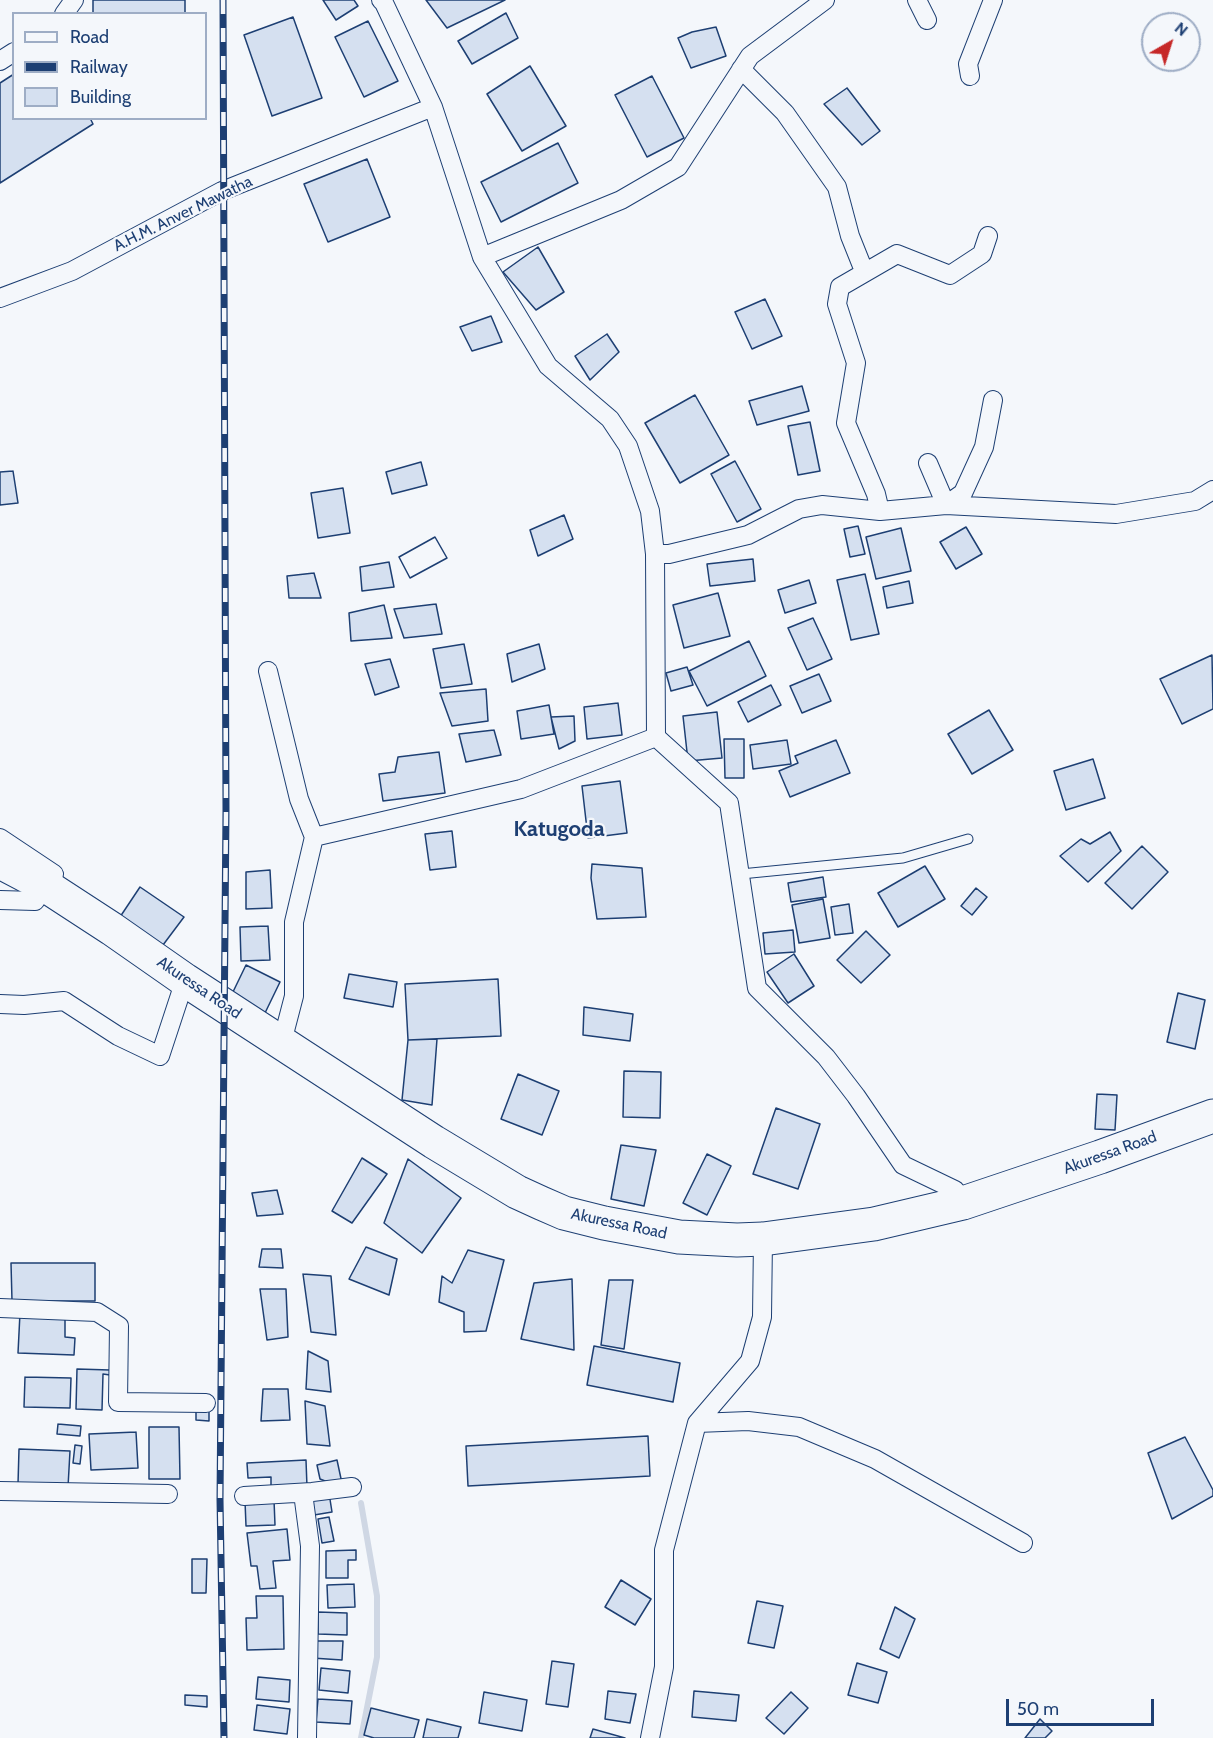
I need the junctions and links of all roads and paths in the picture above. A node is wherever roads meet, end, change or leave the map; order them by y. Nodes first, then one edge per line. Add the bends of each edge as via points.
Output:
1 (381, 0) edge
2 (825, 0) edge
3 (917, 0) edge
4 (993, 0) edge
5 (927, 20) dead end
6 (741, 69) junction
7 (970, 76) dead end
8 (433, 107) junction
9 (988, 236) dead end
10 (482, 257) junction
11 (864, 271) junction
12 (0, 298) edge
13 (993, 400) dead end
14 (928, 464) dead end
15 (1213, 490) edge
16 (946, 505) junction
17 (880, 511) junction
18 (655, 554) junction
19 (268, 671) dead end
20 (656, 736) junction
21 (314, 837) junction
22 (0, 838) edge
23 (968, 839) dead end
24 (0, 862) edge
25 (741, 874) junction
26 (46, 886) junction
27 (0, 900) edge
28 (185, 980) junction
29 (0, 1004) edge
30 (282, 1042) junction
31 (1213, 1116) edge
32 (963, 1203) junction
33 (763, 1239) junction
34 (0, 1308) edge
35 (206, 1403) dead end
36 (697, 1423) junction
37 (352, 1487) dead end
38 (0, 1491) edge
39 (303, 1493) junction
40 (168, 1494) dead end
41 (244, 1496) dead end
42 (1023, 1543) dead end
43 (307, 1738) edge
44 (650, 1738) edge

1 - 8 street
2 - 6 street via 750,56
3 - 5 street
4 - 7 street via 968,64
6 - 10 street via 678,167 621,200
6 - 11 street via 785,113 837,187
8 - 10 street
8 - 12 street, A.H.M. Anver Mawatha via 222,191 72,271
9 - 11 street via 982,254 950,275 897,254
10 - 18 street via 548,366 610,419 628,446 650,511
11 - 17 street via 840,287 837,304 856,363 846,423
13 - 16 street via 984,447 963,493
14 - 16 street
15 - 16 street via 1195,501 1116,514
16 - 17 street
17 - 18 street via 822,505 799,509 748,535
18 - 20 street
19 - 21 street via 299,799
20 - 21 street via 521,789
20 - 25 street via 729,803
21 - 30 street via 294,922 294,996
22 - 26 street via 54,874
23 - 25 lane via 903,858
24 - 26 highway, Akuressa Road
25 - 32 street via 757,988 826,1058 903,1165 955,1190
26 - 27 street via 35,901
26 - 28 highway, Akuressa Road
28 - 29 street via 160,1056 118,1036 64,1001
28 - 30 highway, Akuressa Road
30 - 33 highway, Akuressa Road via 434,1142 517,1192 564,1213 679,1237
31 - 32 highway, Akuressa Road
32 - 33 highway, Akuressa Road via 874,1224
33 - 36 street via 762,1317 750,1361
34 - 35 street via 97,1312 119,1326 118,1402
36 - 42 street via 748,1421 799,1427 875,1459
36 - 44 street via 664,1550 664,1667
37 - 39 street
38 - 40 street
39 - 41 street
39 - 43 street via 310,1546

